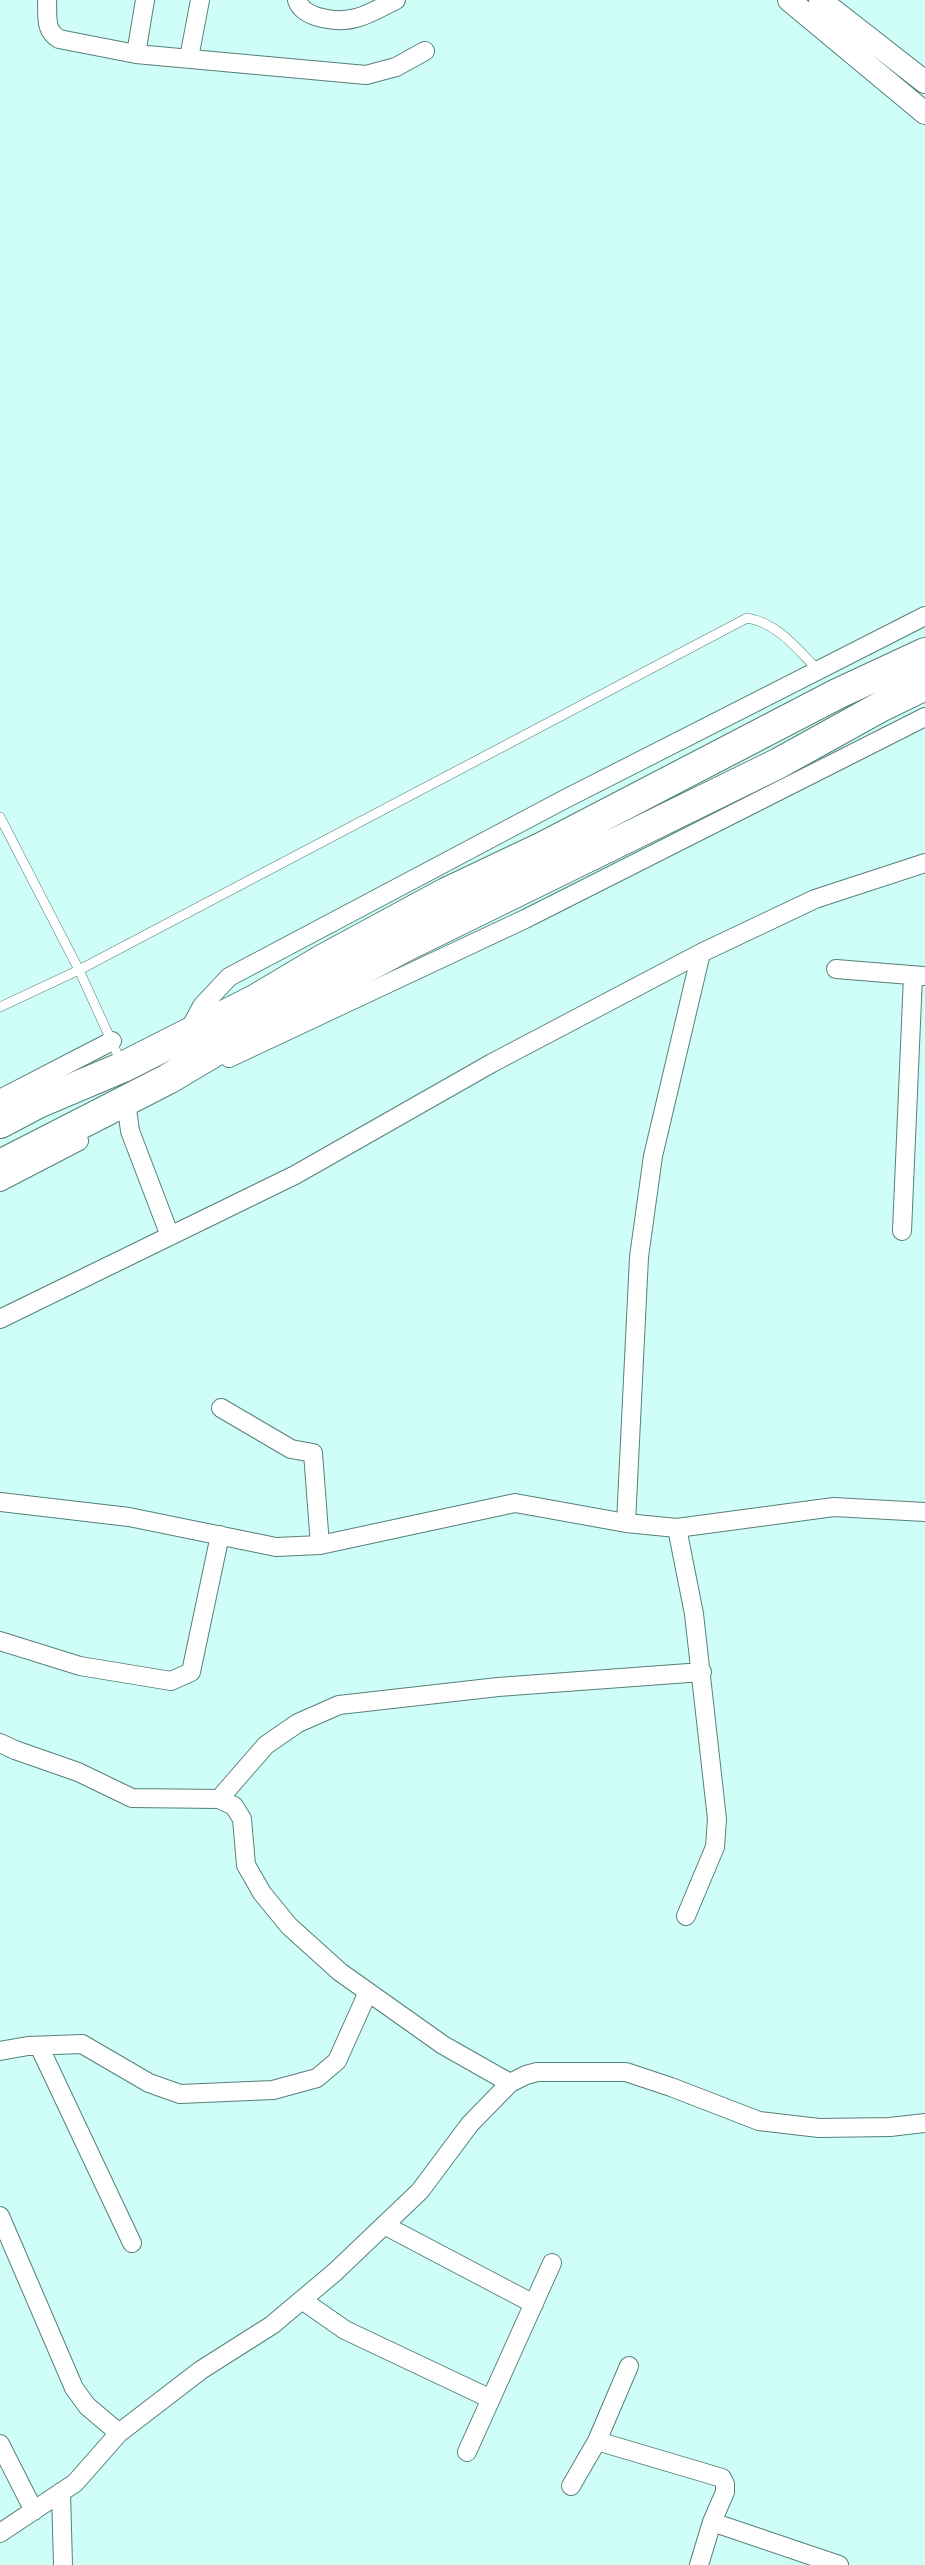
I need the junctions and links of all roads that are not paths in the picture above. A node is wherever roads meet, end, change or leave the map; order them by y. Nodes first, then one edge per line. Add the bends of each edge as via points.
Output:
1 (47, 0) edge
2 (145, 0) edge
3 (200, 0) edge
4 (297, 0) edge
5 (396, 0) edge
6 (789, 0) edge
7 (820, 0) edge
8 (425, 51) dead end
9 (136, 54) junction
10 (189, 58) junction
11 (925, 82) edge
12 (925, 113) edge
13 (925, 616) edge
14 (925, 653) edge
15 (818, 670) junction
16 (925, 685) edge
17 (925, 717) edge
18 (0, 817) edge
19 (925, 863) edge
20 (701, 953) junction
21 (836, 969) dead end
22 (79, 970) junction
23 (332, 971) junction
24 (919, 976) edge
25 (0, 1007) edge
26 (188, 1034) junction
27 (117, 1054) junction
28 (0, 1099) edge
29 (127, 1108) junction
30 (0, 1123) edge
31 (0, 1165) edge
32 (0, 1182) edge
33 (902, 1232) dead end
34 (170, 1236) junction
35 (0, 1318) edge
36 (221, 1408) dead end
37 (0, 1502) edge
38 (925, 1512) edge
39 (626, 1523) junction
40 (676, 1528) junction
41 (220, 1535) junction
42 (320, 1545) junction
43 (0, 1641) edge
44 (702, 1672) junction
45 (0, 1743) edge
46 (219, 1799) junction
47 (686, 1916) dead end
48 (368, 1992) junction
49 (39, 2046) junction
50 (0, 2051) edge
51 (510, 2083) junction
52 (925, 2122) edge
53 (0, 2216) edge
54 (384, 2225) junction
55 (132, 2243) dead end
56 (552, 2263) dead end
57 (302, 2300) junction
58 (534, 2304) junction
59 (629, 2366) dead end
60 (491, 2398) junction
61 (119, 2433) junction
62 (597, 2440) junction
63 (0, 2444) edge
64 (467, 2452) dead end
65 (571, 2486) dead end
66 (62, 2492) junction
67 (34, 2511) junction
68 (712, 2522) junction
69 (0, 2533) edge
70 (63, 2565) edge
71 (699, 2565) edge
72 (839, 2565) edge

1 - 9 street via 48,28 59,39
2 - 9 street
3 - 10 street
4 - 5 street via 301,10 309,15 341,19 356,18
6 - 12 street
7 - 11 street
8 - 10 street via 396,67 366,75
9 - 10 street
13 - 15 street
14 - 23 highway via 543,848 446,893
15 - 22 lane via 774,627 747,618
15 - 26 street via 229,977 202,1006
16 - 23 highway via 779,763 406,946
17 - 29 street via 525,919
18 - 22 lane
19 - 20 street via 815,899
20 - 34 street via 295,1175
20 - 39 street via 653,1156 639,1257
21 - 24 street
22 - 25 lane
22 - 27 lane
23 - 26 highway via 255,1000
23 - 29 highway via 267,1020
24 - 33 street
26 - 27 highway
27 - 28 street
27 - 30 highway
29 - 31 highway
29 - 32 street
29 - 34 street via 130,1131
34 - 35 street
36 - 42 street via 291,1449 313,1454
37 - 41 street via 129,1517
38 - 40 street via 834,1507
39 - 40 street
39 - 42 street via 515,1503
40 - 44 street
41 - 42 street via 276,1547
41 - 43 street via 191,1672 182,1678 171,1681 80,1666
44 - 46 street via 498,1687 339,1706 298,1723 266,1745
44 - 47 street via 717,1833 715,1847
45 - 46 street via 78,1772 132,1798
46 - 48 street via 234,1806 242,1819 246,1865 262,1893 289,1926
48 - 49 street via 337,2061 317,2078 273,2090 180,2094 149,2083 82,2044
48 - 51 street via 443,2045
49 - 50 street
49 - 55 street
51 - 52 street via 537,2072 626,2072 759,2121 819,2128 890,2127
51 - 54 street via 470,2124 420,2191
53 - 61 street via 74,2388 87,2406
54 - 57 street
54 - 58 street
56 - 58 street
57 - 60 street via 345,2330
57 - 61 street
58 - 60 street
59 - 62 street
60 - 64 street
61 - 66 street via 75,2483
62 - 65 street
62 - 68 street via 722,2478 725,2492
63 - 67 street
66 - 67 street
66 - 70 street
67 - 69 street
68 - 71 street
68 - 72 street

